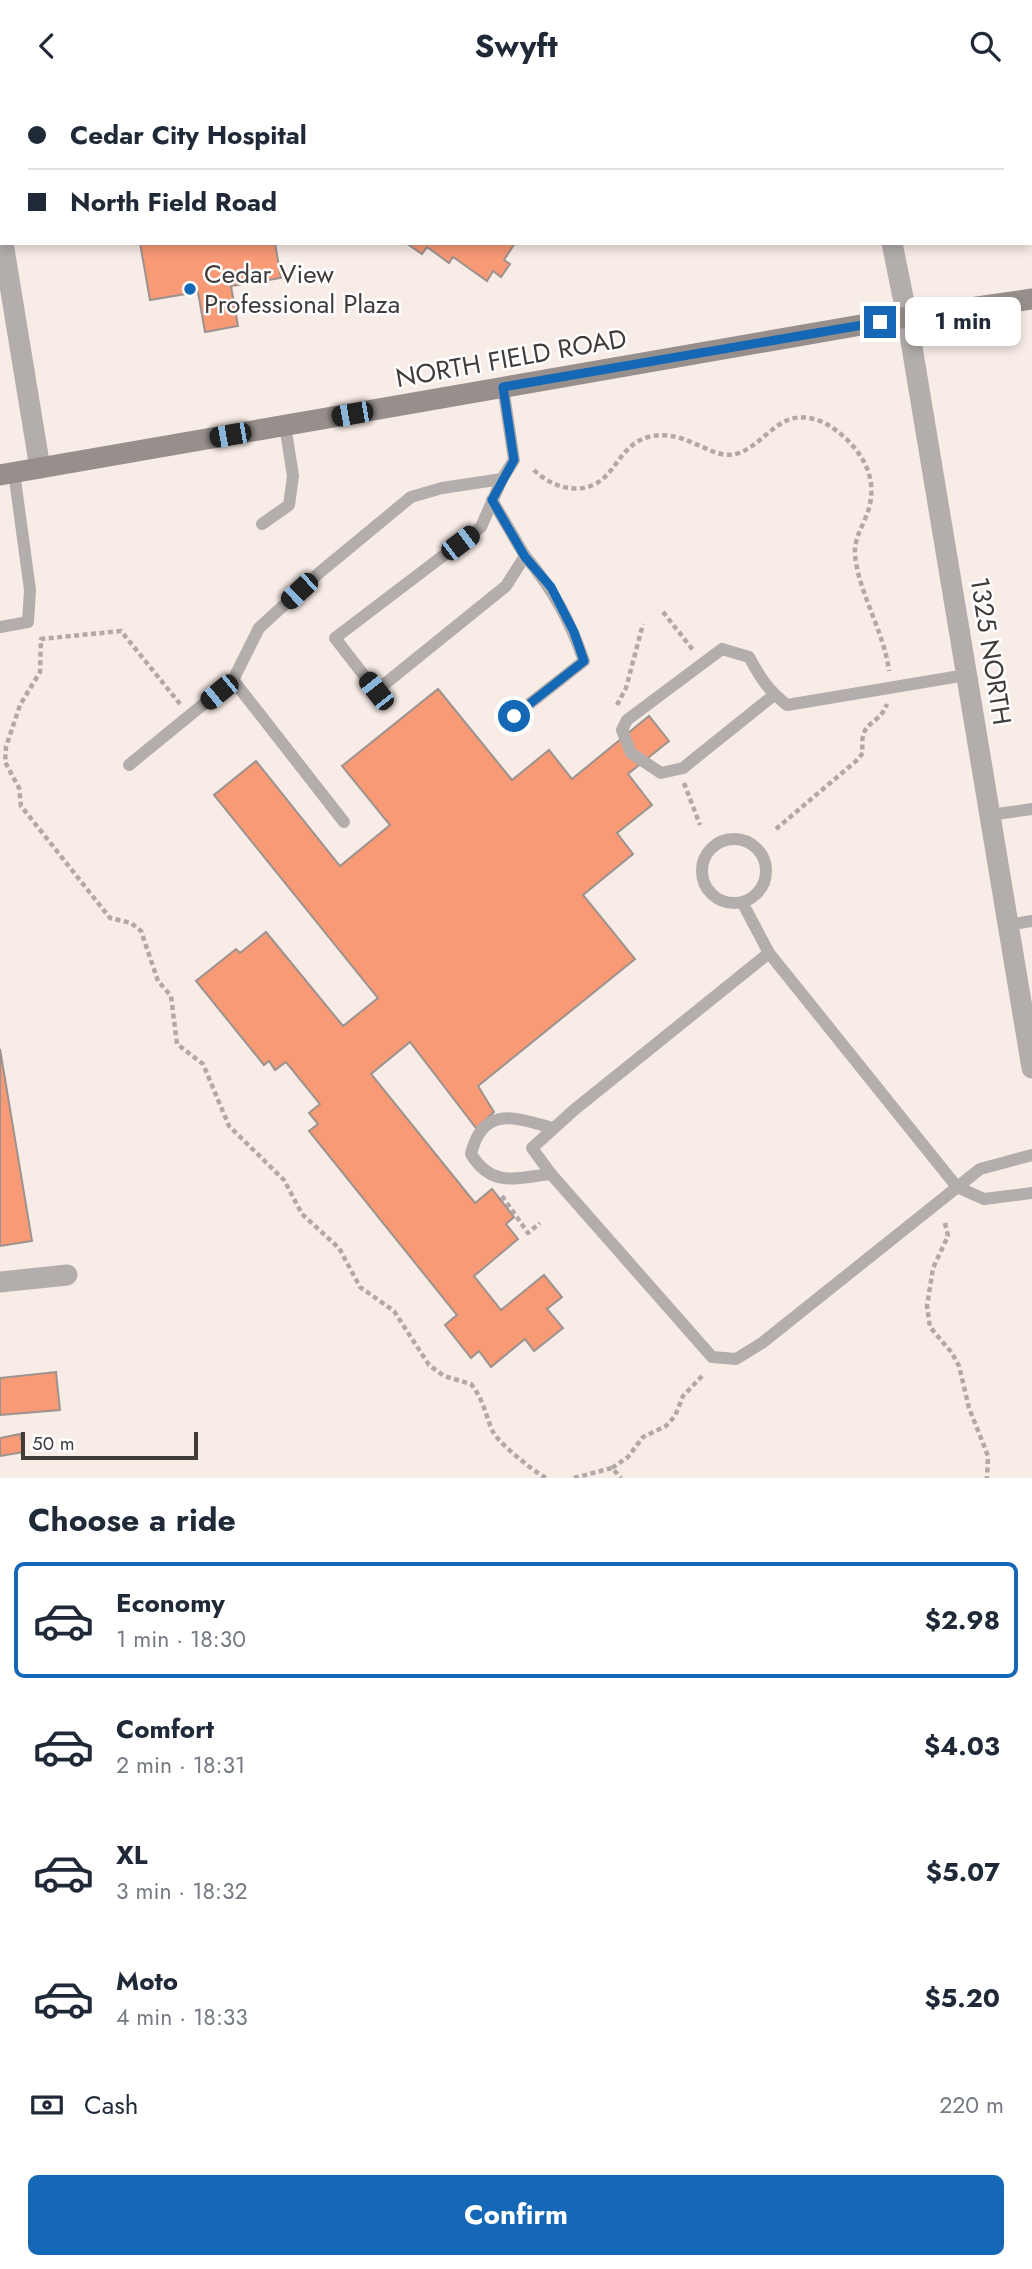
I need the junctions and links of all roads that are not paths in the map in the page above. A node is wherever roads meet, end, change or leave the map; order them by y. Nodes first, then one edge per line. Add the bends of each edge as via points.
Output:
1 (3, 245) edge
2 (892, 245) edge
3 (1032, 299) edge
4 (907, 317) junction
5 (503, 387) junction
6 (285, 425) junction
7 (40, 468) junction
8 (7, 473) edge
9 (502, 479) junction
10 (492, 500) junction
11 (262, 524) dead end
12 (525, 557) junction
13 (0, 627) edge
14 (966, 675) junction
15 (233, 680) junction
16 (774, 695) junction
17 (514, 716) dead end
18 (130, 765) dead end
19 (1032, 809) edge
20 (990, 815) junction
21 (344, 822) dead end
22 (741, 902) junction
23 (1032, 921) edge
24 (1008, 925) junction
25 (769, 953) junction
26 (1032, 1068) edge
27 (553, 1128) junction
28 (1032, 1155) edge
29 (551, 1174) junction
30 (957, 1187) junction
31 (1032, 1193) edge
32 (67, 1275) dead end
33 (0, 1282) edge

1 - 7 street
2 - 4 street, 1325 NORTH
3 - 4 street, NORTH FIELD ROAD
4 - 5 street, NORTH FIELD ROAD
4 - 14 street, 1325 NORTH
5 - 6 street, NORTH FIELD ROAD
5 - 9 lane via 514,460
6 - 7 street, NORTH FIELD ROAD
6 - 11 lane via 293,476 289,505
7 - 8 street, NORTH FIELD ROAD
8 - 13 lane via 30,590 28,622
9 - 10 lane
9 - 15 lane via 411,497 259,628
10 - 12 lane
10 - 12 lane via 481,527 335,638 376,691 506,586
12 - 17 lane via 551,587 584,661
14 - 16 lane via 787,705
14 - 20 street, 1325 NORTH
15 - 18 lane
15 - 21 lane
16 - 16 lane via 750,657 722,649 627,720 622,730 631,753 661,773 679,769
19 - 20 lane
20 - 24 street, 1325 NORTH
22 - 22 lane via 764,883 765,863 745,842 725,841 708,853 702,874 711,894
22 - 25 lane
23 - 24 lane
24 - 26 street, 1325 NORTH
25 - 27 lane
25 - 30 lane
27 - 29 lane via 532,1148
27 - 29 lane via 507,1116 488,1124 475,1139 471,1154 481,1170 494,1178
28 - 30 lane via 980,1169
29 - 30 lane via 712,1357 736,1359
30 - 31 lane via 984,1199
32 - 33 street

